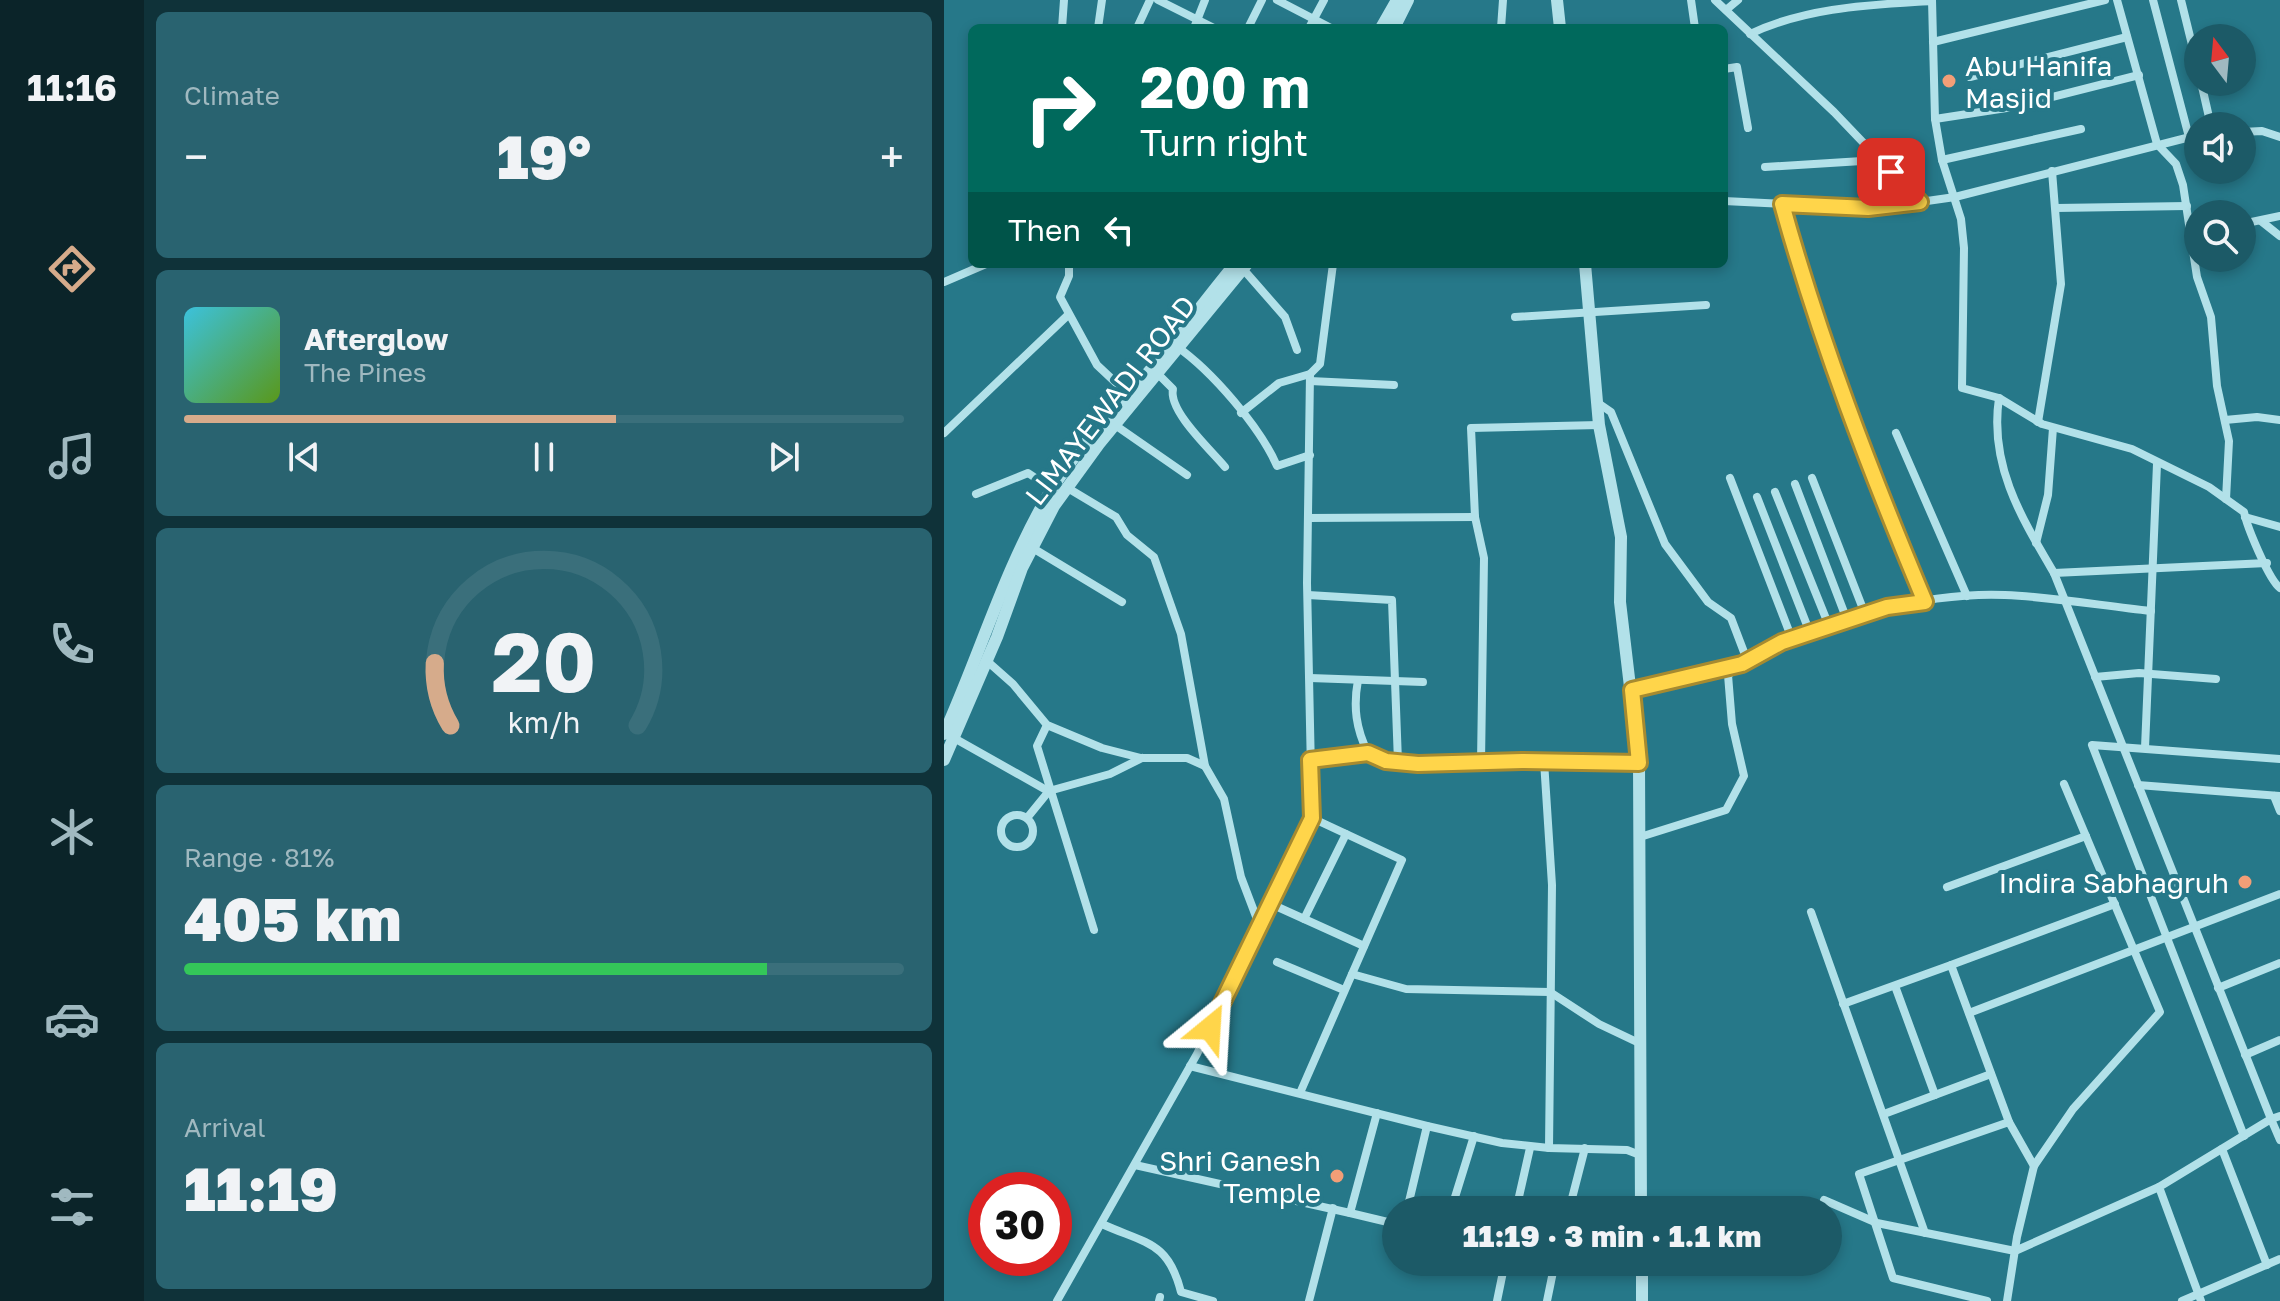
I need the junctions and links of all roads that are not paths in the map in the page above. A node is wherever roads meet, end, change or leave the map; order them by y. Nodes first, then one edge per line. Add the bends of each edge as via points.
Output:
1 (1064, 0) edge
2 (1102, 0) edge
3 (1150, 0) edge
4 (1158, 0) edge
5 (1205, 0) edge
6 (1262, 0) edge
7 (1277, 0) edge
8 (1324, 0) edge
9 (1398, 0) edge
10 (1503, 0) edge
11 (1557, 0) edge
12 (1691, 0) edge
13 (1715, 0) edge
14 (1738, 0) edge
15 (2105, 0) edge
16 (2117, 0) edge
17 (2153, 0) edge
18 (2181, 0) edge
19 (1932, 1) edge
20 (1726, 10) junction
21 (1314, 19) junction
22 (1195, 23) edge
23 (1062, 24) edge
24 (1099, 24) edge
25 (1139, 24) edge
26 (1250, 24) edge
27 (1311, 24) edge
28 (1323, 24) edge
29 (1383, 24) edge
30 (1395, 24) edge
31 (1501, 24) edge
32 (1560, 24) edge
33 (1694, 24) edge
34 (2187, 24) edge
35 (1750, 34) junction
36 (2127, 37) junction
37 (1933, 42) junction
38 (1728, 68) edge
39 (2139, 75) junction
40 (1970, 77) dead end
41 (2186, 112) edge
42 (1935, 119) junction
43 (1748, 128) dead end
44 (2081, 129) dead end
45 (2256, 131) edge
46 (2280, 137) edge
47 (2184, 138) edge
48 (2157, 144) junction
49 (1878, 160) junction
50 (1942, 160) junction
51 (1765, 167) dead end
52 (2052, 171) junction
53 (1955, 197) junction
54 (2185, 200) edge
55 (1728, 201) edge
56 (1920, 202) junction
57 (1782, 204) junction
58 (2184, 206) edge
59 (2056, 208) junction
60 (2280, 216) edge
61 (2261, 221) junction
62 (2256, 222) edge
63 (2280, 236) edge
64 (977, 268) edge
65 (1069, 268) edge
66 (1240, 268) edge
67 (1244, 268) edge
68 (1332, 268) edge
69 (1585, 268) edge
70 (2197, 272) edge
71 (944, 282) edge
72 (1706, 305) dead end
73 (1590, 312) junction
74 (1068, 315) junction
75 (1515, 317) dead end
76 (1176, 346) junction
77 (1297, 350) dead end
78 (1159, 375) junction
79 (1310, 378) junction
80 (1394, 385) dead end
81 (1129, 395) junction
82 (1999, 398) junction
83 (1598, 403) junction
84 (1241, 413) junction
85 (2225, 420) junction
86 (2280, 420) edge
87 (2038, 422) junction
88 (1115, 425) junction
89 (1599, 425) junction
90 (2053, 428) junction
91 (944, 433) edge
92 (1896, 433) dead end
93 (1310, 455) junction
94 (2157, 464) junction
95 (1225, 467) dead end
96 (1187, 475) dead end
97 (1730, 478) dead end
98 (1812, 478) dead end
99 (1795, 484) dead end
100 (1066, 487) junction
101 (1052, 489) junction
102 (1775, 492) dead end
103 (976, 494) dead end
104 (1757, 497) dead end
105 (2226, 499) junction
106 (1475, 517) junction
107 (2245, 517) junction
108 (1308, 518) junction
109 (2280, 527) edge
110 (2036, 543) junction
111 (1031, 547) junction
112 (2267, 563) junction
113 (2153, 567) junction
114 (2054, 573) junction
115 (2280, 588) edge
116 (1308, 595) junction
117 (1967, 596) junction
118 (1122, 602) dead end
119 (1925, 602) junction
120 (2066, 602) junction
121 (2151, 611) junction
122 (1865, 614) junction
123 (1847, 620) junction
124 (1829, 626) junction
125 (1810, 633) junction
126 (1792, 639) junction
127 (983, 659) junction
128 (1744, 662) junction
129 (2149, 674) junction
130 (2095, 677) junction
131 (1310, 678) junction
132 (2216, 679) dead end
133 (1358, 680) junction
134 (1396, 681) junction
135 (1423, 682) dead end
136 (1632, 690) junction
137 (1047, 725) junction
138 (949, 736) edge
139 (2123, 746) junction
140 (2145, 748) junction
141 (1368, 753) junction
142 (1142, 758) junction
143 (2280, 759) edge
144 (944, 760) edge
145 (1310, 760) junction
146 (1544, 761) junction
147 (1398, 762) junction
148 (1481, 762) junction
149 (1639, 763) junction
150 (1205, 766) junction
151 (2064, 784) dead end
152 (2138, 785) junction
153 (1049, 791) junction
154 (2277, 796) edge
155 (2280, 811) edge
156 (1027, 818) dead end
157 (1312, 818) junction
158 (1346, 834) junction
159 (2086, 836) junction
160 (1640, 837) junction
161 (1947, 887) dead end
162 (2280, 894) edge
163 (1271, 904) junction
164 (2115, 904) junction
165 (1811, 912) dead end
166 (1304, 919) junction
167 (1260, 927) junction
168 (2194, 927) junction
169 (1094, 930) dead end
170 (2167, 938) junction
171 (1364, 946) junction
172 (2135, 952) junction
173 (1277, 962) dead end
174 (2280, 963) edge
175 (1951, 965) junction
176 (1352, 974) junction
177 (1895, 986) junction
178 (2218, 988) junction
179 (1344, 990) junction
180 (1550, 992) junction
181 (1843, 1004) junction
182 (1969, 1013) junction
183 (2280, 1040) edge
184 (1639, 1043) junction
185 (2245, 1055) junction
186 (1190, 1066) junction
187 (1991, 1074) junction
188 (1300, 1093) junction
189 (1935, 1095) junction
190 (1377, 1113) junction
191 (1884, 1114) junction
192 (2276, 1117) edge
193 (2009, 1122) junction
194 (1427, 1126) junction
195 (1474, 1136) junction
196 (2244, 1136) junction
197 (2280, 1140) edge
198 (1530, 1148) junction
199 (1549, 1148) junction
200 (1585, 1148) junction
201 (2222, 1149) junction
202 (1640, 1155) junction
203 (1900, 1161) junction
204 (1135, 1165) junction
205 (2034, 1166) junction
206 (2159, 1187) junction
207 (1410, 1196) edge
208 (1455, 1196) edge
209 (1519, 1196) edge
210 (1573, 1196) edge
211 (1641, 1196) edge
212 (1333, 1208) junction
213 (1842, 1208) edge
214 (1350, 1213) junction
215 (1382, 1221) edge
216 (1877, 1223) junction
217 (1102, 1224) junction
218 (1925, 1233) junction
219 (2015, 1251) junction
220 (2280, 1259) edge
221 (2267, 1265) junction
222 (1502, 1276) edge
223 (1552, 1276) edge
224 (1642, 1276) edge
225 (2200, 1298) edge
226 (1057, 1301) edge
227 (1213, 1301) edge
228 (1309, 1301) edge
229 (1497, 1301) edge
230 (1547, 1301) edge
231 (1642, 1301) edge
232 (1987, 1301) edge
233 (2007, 1301) edge
234 (2182, 1301) edge

1 - 23 street
2 - 24 street
3 - 25 street
4 - 22 street
5 - 22 street
6 - 26 street
7 - 21 street
8 - 21 street
9 - 29 street
9 - 30 street
10 - 31 street
11 - 32 street
12 - 33 street
13 - 20 street
14 - 20 street
15 - 37 street
16 - 36 street
17 - 41 street
18 - 34 street
19 - 35 street via 1837,9 1777,21
19 - 37 street
20 - 35 street
21 - 27 street
21 - 28 street
35 - 49 street
36 - 39 street
36 - 40 street
37 - 42 street
38 - 43 street via 1737,67
39 - 42 street via 2002,110
39 - 48 street
42 - 50 street
44 - 50 street
45 - 46 street
47 - 48 street
48 - 52 street
48 - 54 street via 2176,164
49 - 51 street
49 - 56 street
50 - 53 street
52 - 53 street
52 - 59 street
53 - 56 street
53 - 82 street via 1964,248 1962,388
55 - 57 street
56 - 57 street via 1868,208
57 - 119 street via 1851,421
58 - 59 street
59 - 87 street via 2061,284
60 - 61 street
61 - 62 street
61 - 63 street
64 - 71 street
65 - 74 street via 1060,297
66 - 76 street, LIMAYEWADI ROAD
67 - 77 street via 1285,317
68 - 79 street via 1320,364
69 - 73 street
70 - 85 street via 2211,317
72 - 73 street
73 - 75 street
73 - 83 street
74 - 81 street via 1097,365
74 - 91 street
76 - 78 street, LIMAYEWADI ROAD
76 - 81 street, LIMAYEWADI ROAD
76 - 84 street
78 - 88 street, LIMAYEWADI ROAD
78 - 95 street via 1173,389 1171,395 1189,427
79 - 80 street
79 - 84 street via 1279,383
79 - 93 street
81 - 101 street, LIMAYEWADI ROAD
82 - 87 street
82 - 110 street via 1995,425 2002,474
83 - 89 street
83 - 128 street via 1611,412 1665,544 1708,602 1731,618
84 - 93 street via 1266,442 1277,466
85 - 86 street
85 - 105 street
87 - 90 street
88 - 96 street
88 - 100 street, LIMAYEWADI ROAD
89 - 106 street via 1471,428
89 - 136 street via 1621,537 1620,602
90 - 94 street via 2132,449
90 - 110 street via 2048,495
92 - 117 street
93 - 108 street
94 - 105 street
94 - 113 street
97 - 126 street
98 - 122 street
99 - 123 street
100 - 111 street, LIMAYEWADI ROAD
100 - 150 street via 1116,517 1127,535 1154,557 1181,634
101 - 103 street via 1028,473
101 - 127 street, LIMAYEWADI ROAD via 1014,562
102 - 124 street
104 - 125 street
105 - 107 street
106 - 108 street
106 - 148 street via 1484,558
107 - 109 street
107 - 112 street
108 - 116 street
110 - 114 street
111 - 118 street
111 - 127 street, LIMAYEWADI ROAD
112 - 113 street
112 - 115 street via 2272,582
113 - 114 street
113 - 121 street
114 - 120 street
116 - 131 street
116 - 134 street via 1392,600
117 - 119 street
117 - 120 street
119 - 122 street
120 - 121 street
120 - 130 street
121 - 129 street
122 - 123 street
123 - 124 street
124 - 125 street
125 - 126 street
126 - 128 street
127 - 137 street via 1013,684
127 - 138 street
128 - 136 street
128 - 160 street via 1728,675 1744,776 1726,810
129 - 130 street
129 - 132 street
129 - 140 street
130 - 139 street
131 - 133 street
131 - 145 street
133 - 134 street
133 - 141 street via 1354,715
134 - 135 street
134 - 147 street
136 - 149 street
137 - 142 street
137 - 153 street via 1037,746
138 - 144 street
138 - 153 street
139 - 140 street
139 - 152 street
139 - 170 street via 2092,745
140 - 143 street
141 - 145 street
141 - 147 street
142 - 150 street via 1187,758
142 - 153 street via 1110,774
145 - 157 street
146 - 148 street
146 - 149 street
146 - 180 street via 1552,885
147 - 148 street
149 - 160 street
150 - 167 street via 1224,799 1241,877
151 - 159 street
152 - 154 street
152 - 168 street
153 - 156 street
153 - 169 street
154 - 155 street
157 - 158 street
157 - 163 street
158 - 166 street
158 - 171 street via 1402,860
159 - 161 street
159 - 164 street
160 - 184 street
162 - 168 street
163 - 166 street
163 - 167 street
164 - 172 street
164 - 175 street
165 - 181 street
166 - 171 street
167 - 186 street
168 - 170 street
168 - 178 street
170 - 172 street
170 - 196 street
171 - 176 street
172 - 182 street
172 - 205 street via 2160,1012 2073,1109
173 - 179 street
174 - 178 street
175 - 177 street
175 - 182 street
176 - 179 street
176 - 180 street via 1406,989
177 - 181 street
177 - 189 street
178 - 185 street
179 - 188 street
180 - 184 street
180 - 199 street
181 - 191 street
182 - 187 street
183 - 185 street
184 - 202 street
185 - 192 street
186 - 188 street
186 - 204 street
187 - 189 street
187 - 193 street
188 - 190 street
189 - 191 street
190 - 194 street
190 - 214 street
191 - 203 street
192 - 196 street
192 - 197 street
193 - 203 street
193 - 205 street
194 - 195 street
194 - 207 street
195 - 198 street
195 - 208 street
196 - 201 street
198 - 199 street
198 - 209 street
199 - 200 street
200 - 202 street
200 - 210 street
201 - 206 street
201 - 221 street
202 - 211 street
203 - 216 street via 1859,1174
203 - 218 street
204 - 212 street
204 - 217 street
205 - 219 street
206 - 219 street
206 - 225 street
212 - 214 street
212 - 228 street
213 - 216 street
214 - 215 street
216 - 218 street
216 - 232 street via 1893,1278
217 - 226 street
217 - 227 street via 1164,1253 1174,1265 1181,1292
218 - 219 street
219 - 233 street
220 - 221 street
221 - 225 street
222 - 229 street
223 - 230 street
224 - 231 street
225 - 234 street

